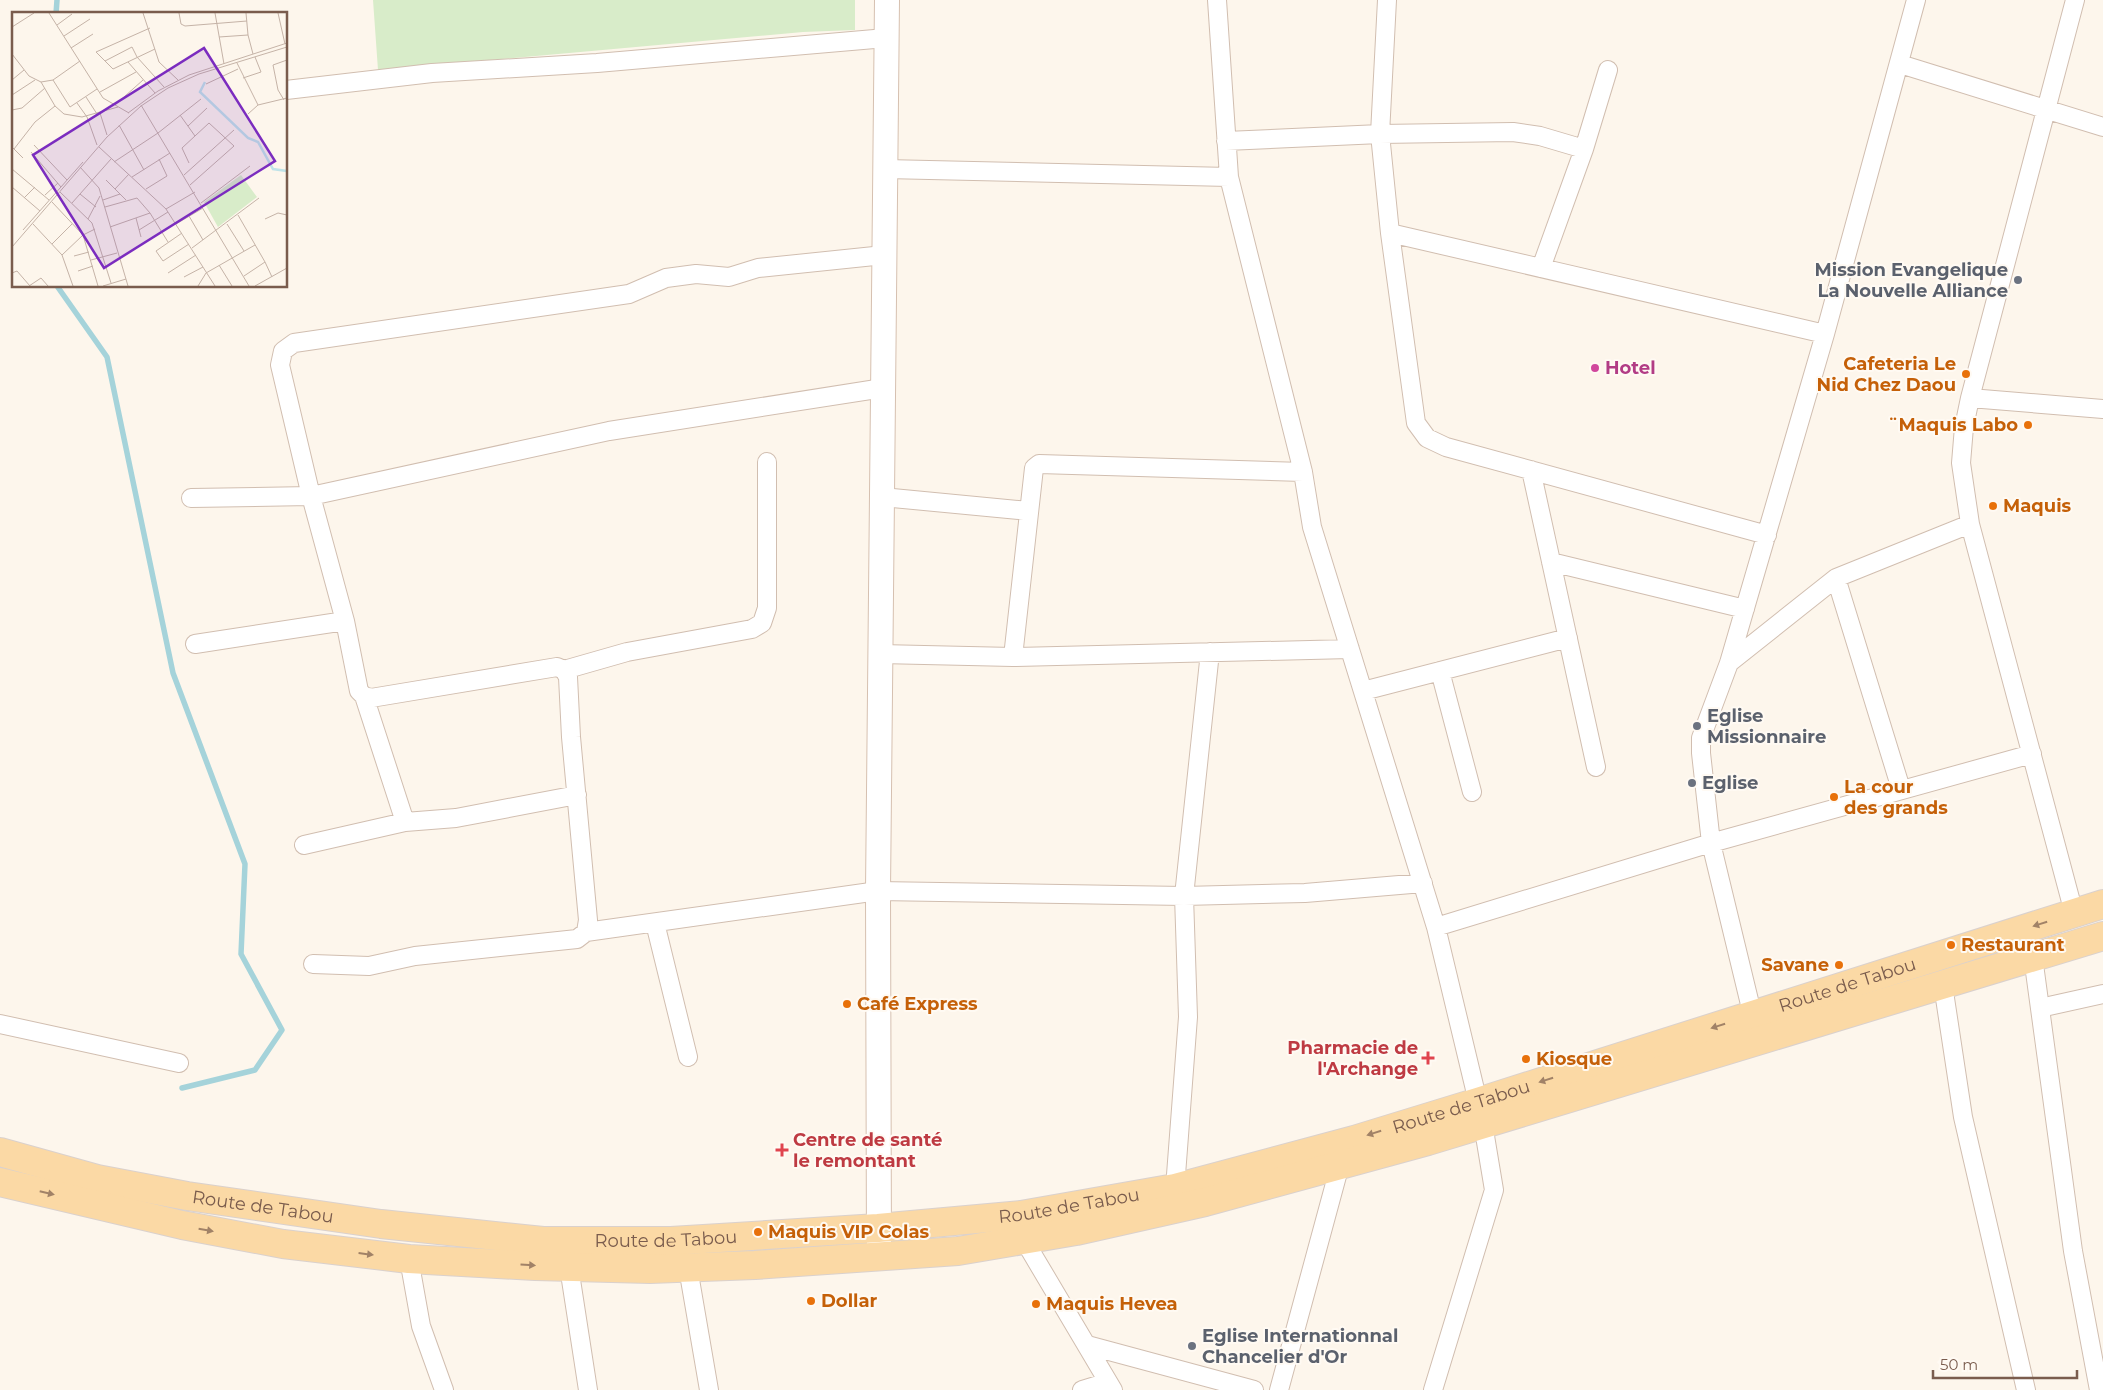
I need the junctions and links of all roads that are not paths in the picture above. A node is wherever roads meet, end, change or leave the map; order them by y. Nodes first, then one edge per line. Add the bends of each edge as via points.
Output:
1 (887, 0) edge
2 (1217, 0) edge
3 (1387, 0) edge
4 (1916, 0) edge
5 (2075, 0) edge
6 (886, 38) junction
7 (1900, 64) junction
8 (1608, 70) dead end
9 (288, 90) edge
10 (2046, 108) junction
11 (2103, 126) edge
12 (1380, 134) junction
13 (1226, 141) junction
14 (1584, 149) junction
15 (885, 169) junction
16 (1229, 177) junction
17 (1390, 232) junction
18 (884, 255) junction
19 (1541, 268) junction
20 (1825, 334) junction
21 (883, 388) junction
22 (1970, 398) junction
23 (2103, 409) edge
24 (767, 462) dead end
25 (1531, 470) junction
26 (1303, 472) junction
27 (311, 496) junction
28 (882, 497) junction
29 (191, 498) dead end
30 (1028, 511) junction
31 (1970, 524) junction
32 (1767, 535) junction
33 (1551, 562) junction
34 (1836, 578) junction
35 (1745, 609) junction
36 (345, 621) junction
37 (1568, 638) junction
38 (195, 644) dead end
39 (1350, 649) junction
40 (1210, 652) junction
41 (880, 654) junction
42 (1013, 657) junction
43 (1729, 663) junction
44 (564, 670) junction
45 (1440, 671) junction
46 (1363, 691) junction
47 (364, 696) junction
48 (2032, 754) junction
49 (1596, 767) dead end
50 (1901, 790) junction
51 (1472, 792) dead end
52 (577, 795) junction
53 (406, 822) junction
54 (1711, 843) junction
55 (304, 845) dead end
56 (1423, 883) junction
57 (878, 891) junction
58 (1184, 896) junction
59 (2103, 904) edge
60 (2074, 913) junction
61 (655, 923) junction
62 (1436, 927) junction
63 (586, 932) junction
64 (2103, 936) edge
65 (2033, 956) junction
66 (313, 964) dead end
67 (1943, 984) junction
68 (2103, 994) edge
69 (2040, 1008) junction
70 (1752, 1015) junction
71 (0, 1024) edge
72 (1760, 1041) junction
73 (688, 1057) dead end
74 (180, 1063) dead end
75 (1480, 1113) junction
76 (0, 1152) edge
77 (1340, 1165) junction
78 (0, 1182) edge
79 (1175, 1188) junction
80 (878, 1228) junction
81 (1024, 1240) junction
82 (879, 1257) junction
83 (409, 1259) junction
84 (569, 1266) junction
85 (688, 1268) junction
86 (1087, 1346) junction
87 (1111, 1386) edge
88 (444, 1390) edge
89 (588, 1390) edge
90 (709, 1390) edge
91 (1082, 1390) edge
92 (1254, 1390) edge
93 (1279, 1390) edge
94 (1433, 1390) edge
95 (2026, 1390) edge
96 (2099, 1390) edge

1 - 6 street
2 - 13 street
3 - 12 street
4 - 7 street
5 - 10 street
6 - 9 street via 597,63 432,73
6 - 15 street
7 - 10 street
7 - 20 street
8 - 14 street
10 - 11 street
10 - 22 street
12 - 13 street
12 - 14 street via 1513,132
12 - 17 street
13 - 16 street
14 - 19 street
15 - 16 street
15 - 18 street
16 - 26 street
17 - 19 street
17 - 25 street via 1416,423 1427,438 1446,447
18 - 21 street
18 - 27 street via 758,268 730,277 696,274 666,278 629,294 294,343 283,351 280,365
19 - 20 street
20 - 32 street
21 - 27 street via 609,431
21 - 28 street
22 - 23 street
22 - 31 street via 1961,464
24 - 44 street via 767,608 762,623 752,629 627,652
25 - 32 street
25 - 33 street
26 - 30 street via 1039,464 1034,468
26 - 39 street via 1312,527
27 - 29 street
27 - 36 street
28 - 30 street
28 - 41 street
30 - 42 street
31 - 34 street
31 - 48 street
32 - 35 street
33 - 35 street
33 - 37 street
34 - 43 street
34 - 50 street
35 - 43 street
36 - 38 street
36 - 47 street via 358,691
37 - 45 street
37 - 49 street
39 - 40 street
39 - 46 street
40 - 42 street
40 - 58 street
41 - 42 street
41 - 57 street
43 - 54 street via 1701,738
44 - 47 street via 557,666 371,698
44 - 52 street via 568,677
45 - 46 street
45 - 51 street
46 - 56 street
47 - 53 street
48 - 50 street
48 - 60 street
50 - 54 street
52 - 53 street via 456,818
52 - 63 street via 588,920
53 - 55 street
54 - 62 street
54 - 70 street
56 - 58 street via 1305,893
56 - 62 street
57 - 58 street
57 - 61 street
57 - 80 street
58 - 79 street via 1188,1017
59 - 60 main road, Route de Tabou
60 -> 70 main road, Route de Tabou
61 - 63 street
61 - 73 street
62 - 75 street
63 - 66 street via 577,939 414,956 369,966
64 - 65 main road, Route de Tabou
65 - 67 main road, Route de Tabou
65 - 69 street
67 - 72 main road, Route de Tabou
67 - 95 street via 1963,1117
68 - 69 street
69 - 96 street via 2073,1251
70 - 72 street
70 -> 75 main road, Route de Tabou
71 - 74 street
72 - 75 main road, Route de Tabou
75 - 77 main road, Route de Tabou
75 -> 79 main road, Route de Tabou via 1354,1140
75 - 94 street via 1494,1190
76 - 80 main road, Route de Tabou via 97,1179 187,1196 381,1224 543,1241 671,1241
77 - 81 main road, Route de Tabou via 1205,1202
77 - 93 street
78 -> 83 main road, Route de Tabou via 182,1225 283,1244
79 - 80 main road, Route de Tabou via 1021,1214
80 - 82 street
81 - 82 main road, Route de Tabou via 958,1251
81 - 86 street
82 - 85 main road, Route de Tabou
83 -> 84 main road, Route de Tabou
83 - 88 street via 421,1326
84 - 85 main road, Route de Tabou
84 - 89 street
85 - 90 street
86 - 87 street
86 - 92 street
87 - 91 street

